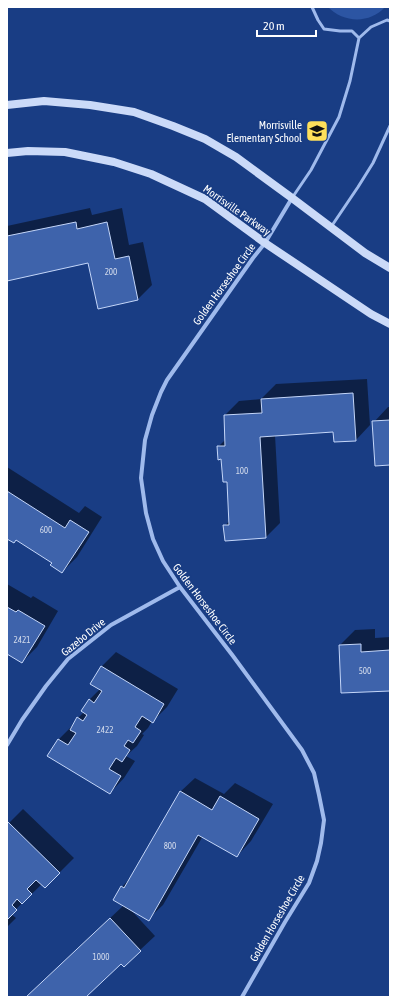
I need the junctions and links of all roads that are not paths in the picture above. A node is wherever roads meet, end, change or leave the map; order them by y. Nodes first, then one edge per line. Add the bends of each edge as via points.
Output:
1 (312, 7) edge
2 (390, 21) edge
3 (359, 38) junction
4 (7, 105) edge
5 (390, 126) edge
6 (7, 154) edge
7 (292, 198) junction
8 (331, 227) junction
9 (265, 243) junction
10 (390, 268) edge
11 (390, 324) edge
12 (180, 587) junction
13 (7, 745) edge
14 (242, 997) edge

1 - 3 lane via 324,28 352,31
2 - 3 lane via 371,27
3 - 7 lane via 339,117 311,170
4 - 7 main road via 44,101 134,112 205,139 236,157
5 - 8 lane via 358,187
6 - 9 main road, Morrisville Parkway via 28,151 65,152 114,162 151,174 205,199
7 - 8 main road
7 - 9 street, Golden Horseshoe Circle
8 - 10 main road
9 - 11 main road, Morrisville Parkway
9 - 12 street, Golden Horseshoe Circle via 167,380 156,403 145,440 142,478 146,513 162,562
12 - 13 street, Gazebo Drive via 112,625 68,659 46,686
12 - 14 street, Golden Horseshoe Circle via 302,750 314,773 324,820 317,861 309,883

